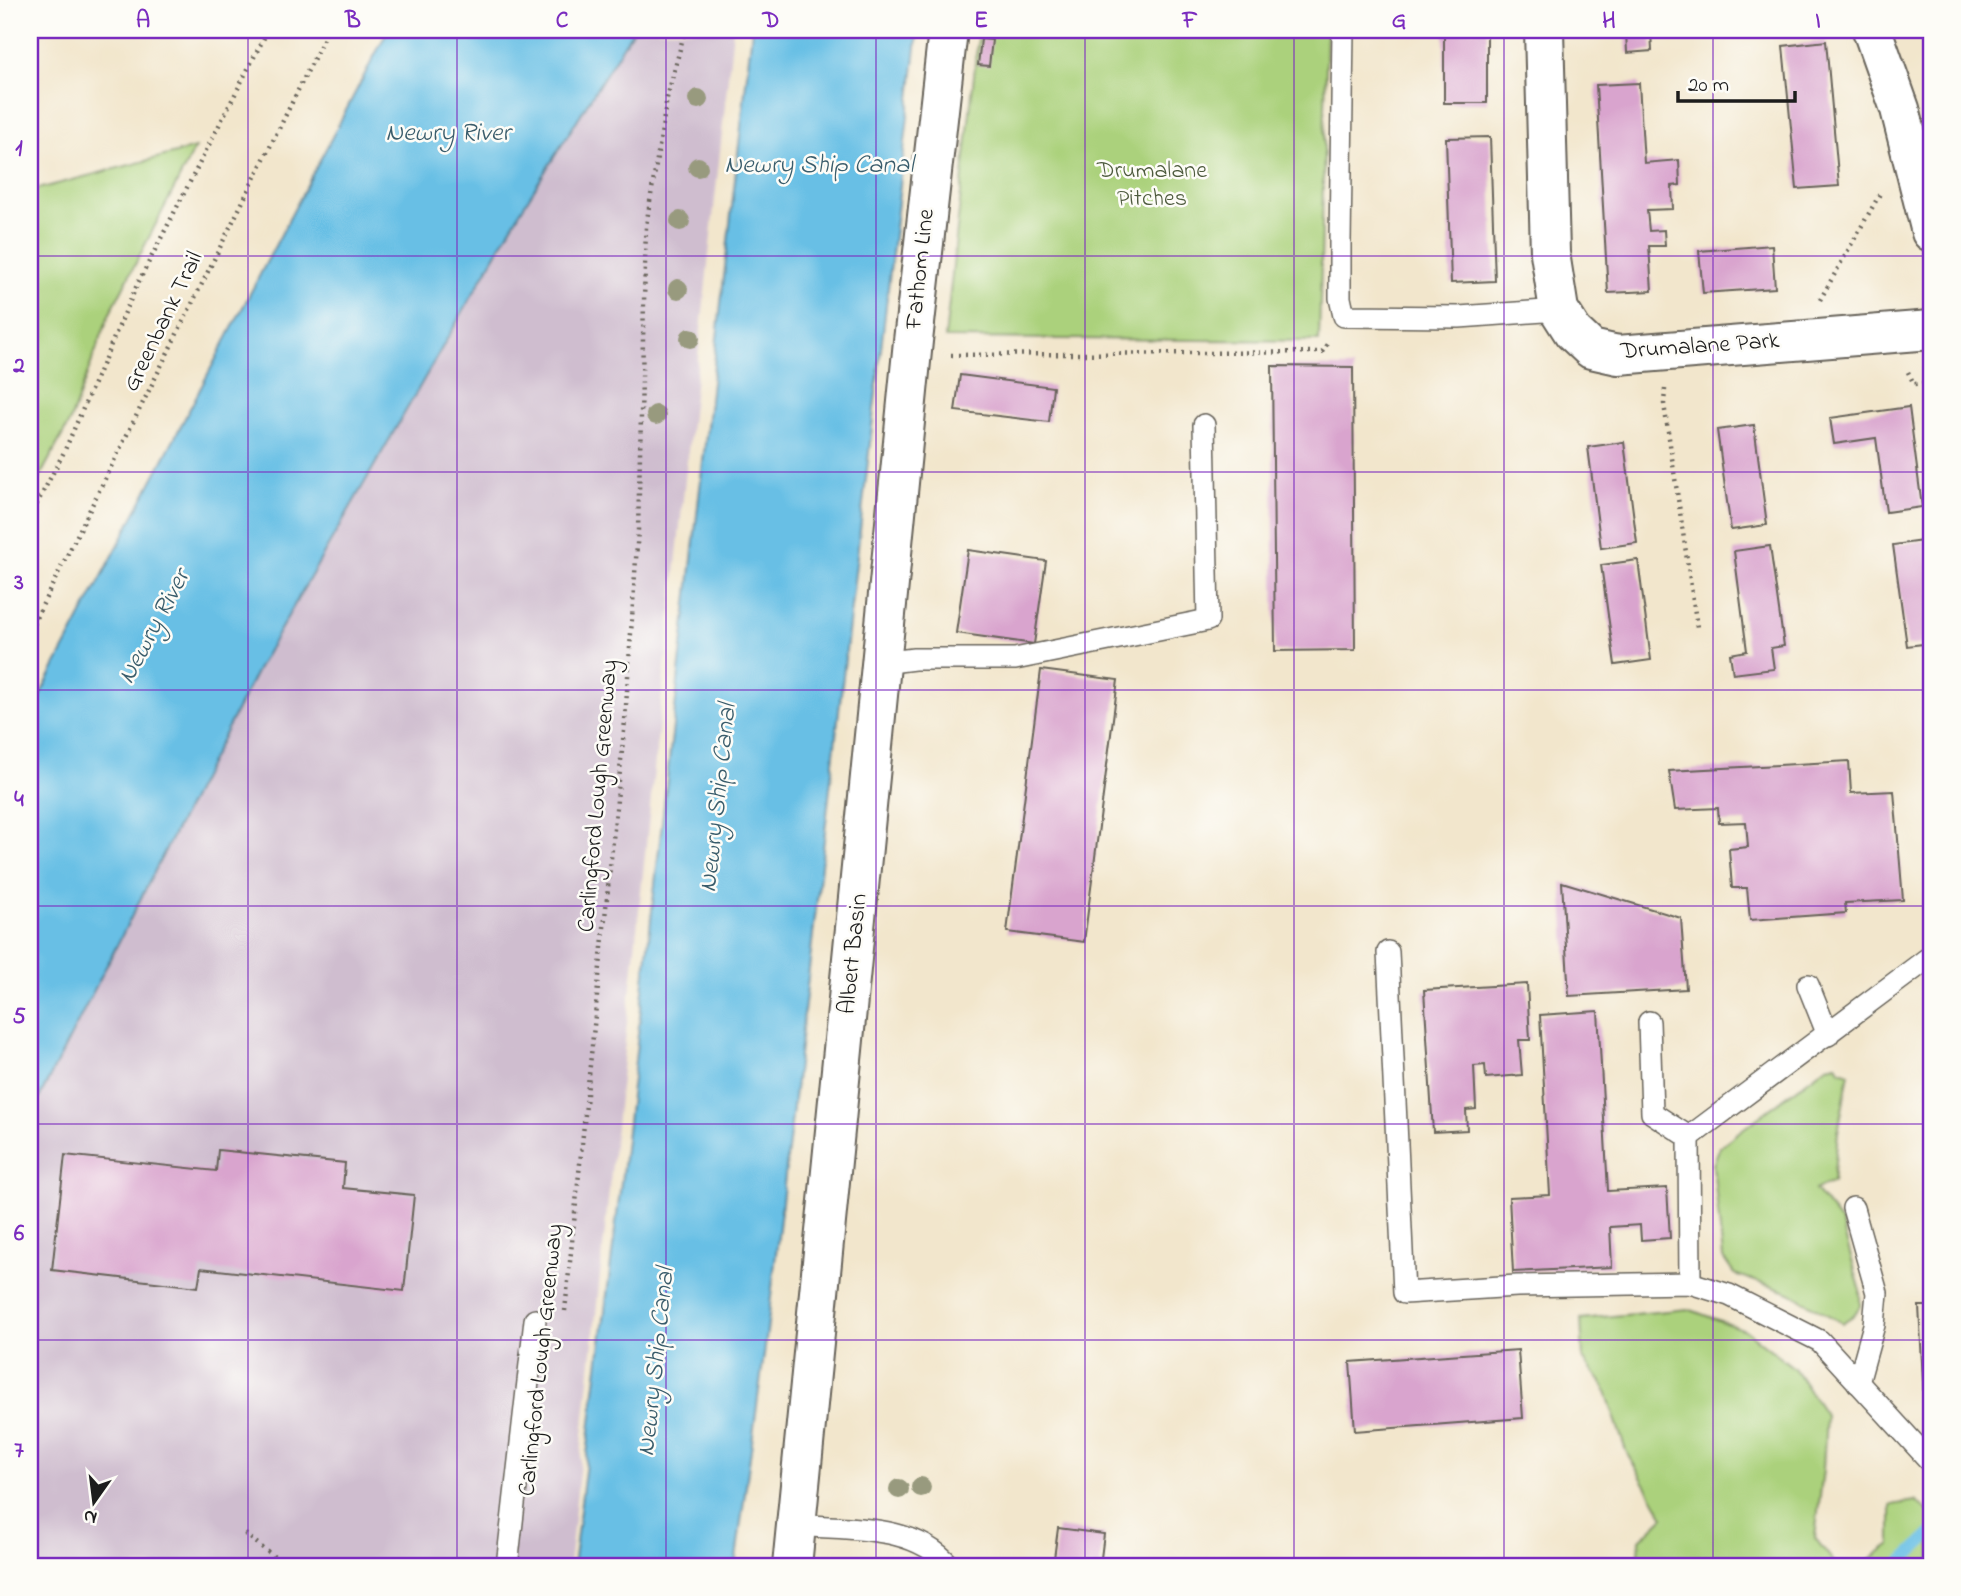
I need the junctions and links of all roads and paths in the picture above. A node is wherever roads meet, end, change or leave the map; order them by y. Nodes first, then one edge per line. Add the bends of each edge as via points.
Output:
1 (268, 30) edge
2 (328, 30) edge
3 (685, 30) edge
4 (948, 30) edge
5 (1343, 30) edge
6 (1544, 30) edge
7 (1872, 30) edge
8 (1914, 162) junction
9 (1931, 232) edge
10 (1559, 310) junction
11 (1344, 316) junction
12 (1931, 330) edge
13 (1798, 340) junction
14 (914, 341) joint
15 (1667, 351) junction
16 (951, 355) dead end
17 (1204, 425) dead end
18 (30, 517) edge
19 (1697, 627) dead end
20 (30, 630) edge
21 (883, 663) junction
22 (1388, 952) dead end
23 (1931, 956) edge
24 (1808, 985) dead end
25 (1648, 1022) dead end
26 (1828, 1035) junction
27 (1689, 1137) junction
28 (1853, 1208) dead end
29 (1690, 1283) junction
30 (535, 1320) dead end
31 (564, 1320) dead end
32 (1858, 1383) junction
33 (1931, 1462) edge
34 (797, 1525) junction
35 (244, 1534) dead end
36 (286, 1566) edge
37 (507, 1566) edge
38 (792, 1566) edge
39 (950, 1566) edge

1 - 18 path via 137,285 64,452
2 - 20 path, Greenbank Trail
3 - 31 path, Carlingford Lough Greenway via 667,98 646,226 638,530 625,721
4 - 14 street, Fathom Line
5 - 11 lane via 1340,298
6 - 10 street, Drumalane Park via 1550,253
7 - 8 street
8 - 9 street
8 - 13 path via 1885,184
10 - 11 lane via 1459,317
10 - 15 street, Drumalane Park via 1591,349 1618,355
11 - 16 path via 1322,352
12 - 13 street, Drumalane Park
13 - 15 street, Drumalane Park
14 - 21 street, Albert Basin
15 - 19 path via 1664,404
17 - 21 lane via 1208,620 1015,659
21 - 34 street, Albert Basin
22 - 29 lane via 1405,1293
23 - 26 lane
24 - 26 lane
25 - 27 lane via 1652,1113
26 - 27 lane
27 - 29 lane
28 - 32 lane via 1878,1293
29 - 32 lane via 1729,1295 1820,1340
30 - 37 lane
32 - 33 lane
34 - 38 street, Albert Basin
34 - 39 lane via 899,1535 918,1541
35 - 36 path

